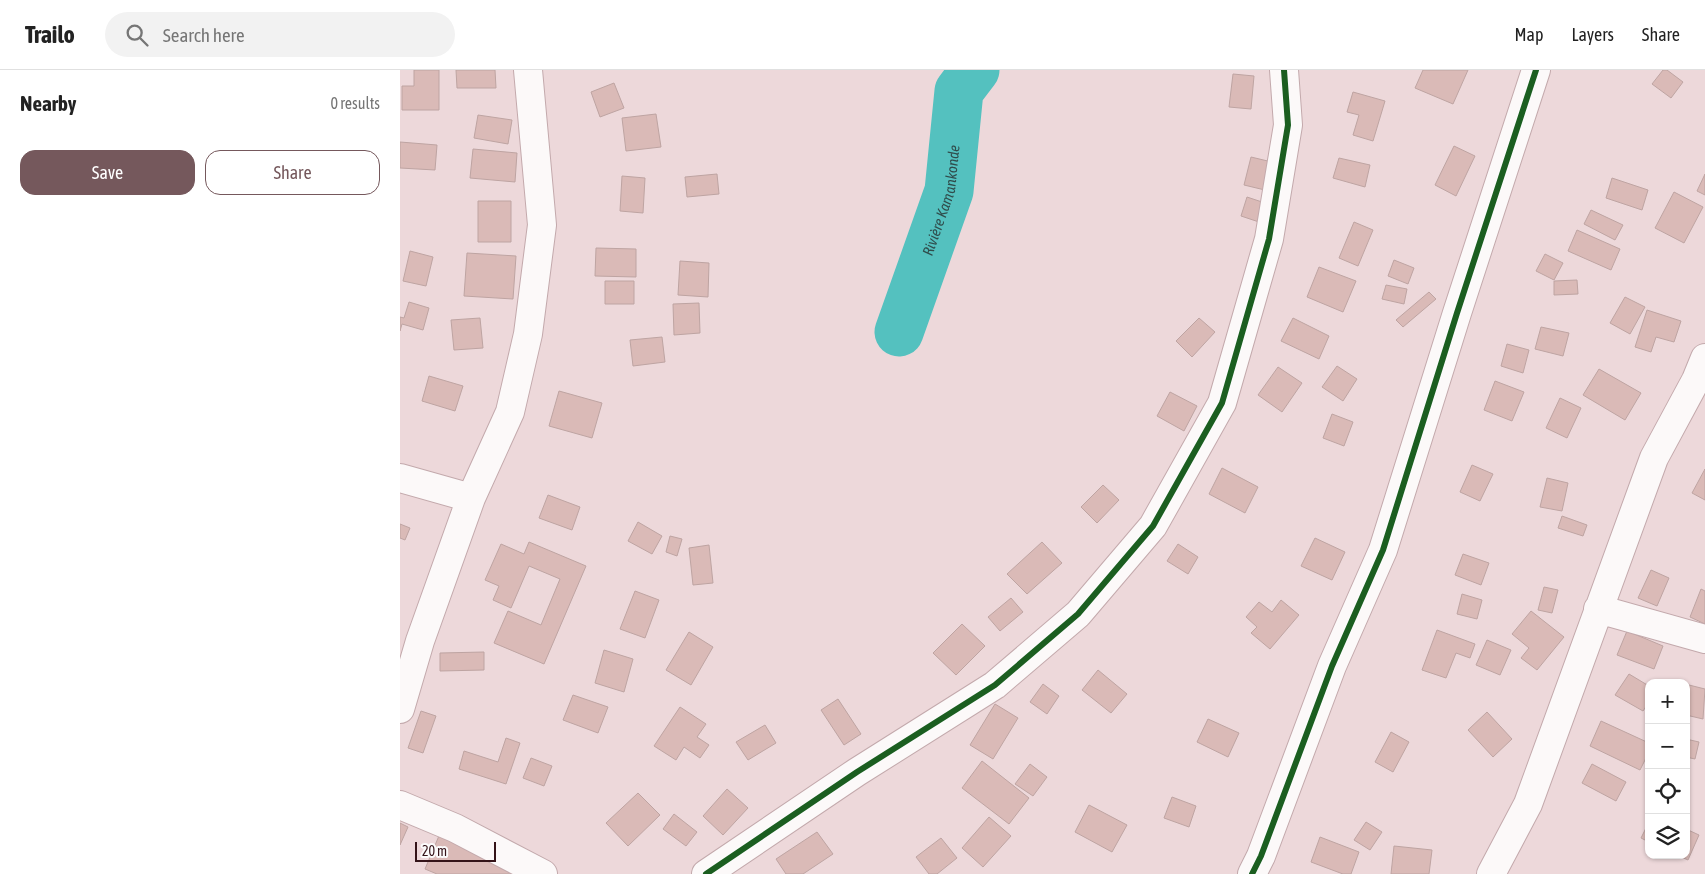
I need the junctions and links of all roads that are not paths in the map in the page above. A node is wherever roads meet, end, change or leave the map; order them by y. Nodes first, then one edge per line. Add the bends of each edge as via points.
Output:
1 (528, 70) edge
2 (1284, 70) edge
3 (1536, 70) edge
4 (1702, 374) edge
5 (400, 478) edge
6 (471, 498) junction
7 (1598, 609) junction
8 (1705, 639) edge
9 (400, 709) edge
10 (400, 806) edge
11 (544, 874) edge
12 (706, 874) edge
13 (1252, 874) edge
14 (1491, 874) edge

1 - 6 street via 542,225 530,324 510,412
2 - 12 street via 1288,125 1269,239 1222,403 1153,526 1078,614 995,685 857,772
3 - 13 street via 1383,550 1332,666
4 - 7 street via 1654,458
5 - 6 street
6 - 9 street via 420,641
7 - 8 street
7 - 14 street via 1528,804
10 - 11 street via 455,828

